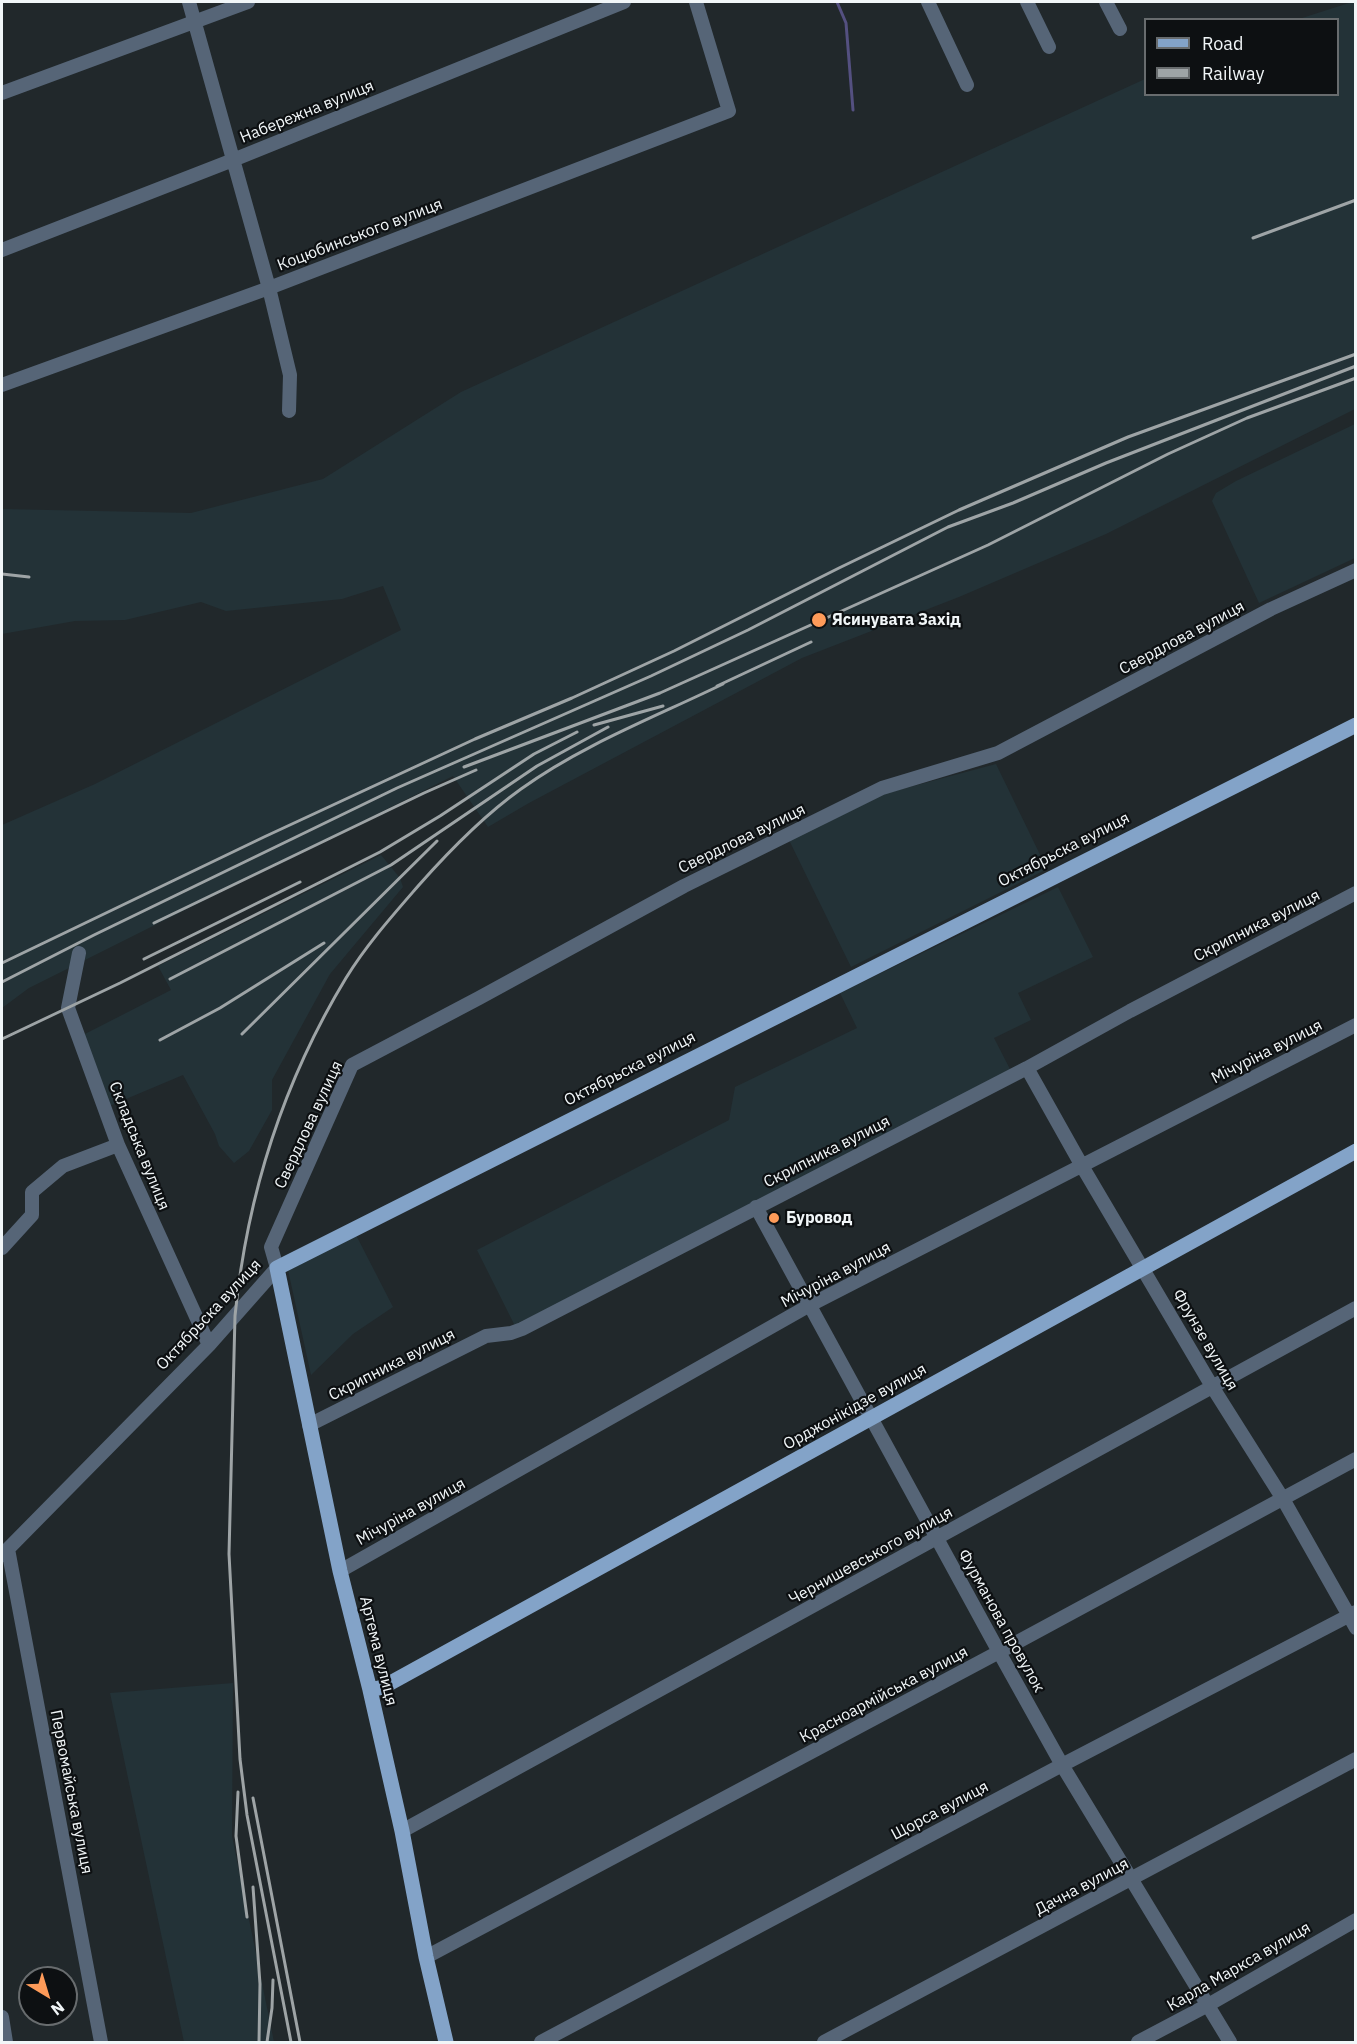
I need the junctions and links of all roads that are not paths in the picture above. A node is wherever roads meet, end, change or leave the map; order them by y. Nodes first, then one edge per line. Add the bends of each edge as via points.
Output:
1 (189, 2) edge
2 (248, 2) edge
3 (624, 2) edge
4 (696, 2) edge
5 (928, 2) edge
6 (1027, 2) edge
7 (1106, 2) edge
8 (195, 22) junction
9 (1120, 29) dead end
10 (1049, 47) dead end
11 (967, 85) dead end
12 (2, 93) edge
13 (233, 160) junction
14 (2, 250) edge
15 (269, 288) junction
16 (2, 385) edge
17 (289, 411) dead end
18 (1356, 570) edge
19 (1356, 725) edge
20 (1356, 893) edge
21 (79, 953) dead end
22 (1356, 1025) edge
23 (1027, 1068) junction
24 (117, 1145) junction
25 (1356, 1151) edge
26 (1082, 1166) junction
27 (756, 1207) junction
28 (2, 1248) edge
29 (277, 1268) junction
30 (1144, 1268) junction
31 (810, 1305) junction
32 (1356, 1308) edge
33 (209, 1345) junction
34 (1213, 1388) junction
35 (871, 1418) junction
36 (309, 1425) junction
37 (1356, 1459) edge
38 (1282, 1499) junction
39 (937, 1539) junction
40 (5, 1552) edge
41 (340, 1571) junction
42 (1352, 1614) edge
43 (1356, 1628) edge
44 (999, 1652) junction
45 (370, 1690) junction
46 (1356, 1759) edge
47 (1062, 1765) junction
48 (402, 1831) junction
49 (1132, 1879) junction
50 (1356, 1920) edge
51 (426, 1957) junction
52 (1208, 2005) junction
53 (2, 2017) edge
54 (6, 2043) edge
55 (101, 2043) edge
56 (446, 2043) edge
57 (541, 2043) edge
58 (824, 2043) edge
59 (1138, 2043) edge
60 (1230, 2043) edge

1 - 8 street
2 - 8 street
3 - 13 street, Набережна вулиця
4 - 15 street, Коцюбинського вулиця via 729,111
5 - 11 street
6 - 10 street
7 - 9 street
8 - 12 street
8 - 13 street
13 - 14 street, Набережна вулиця
13 - 15 street
15 - 16 street, Коцюбинського вулиця
15 - 17 street via 290,375
18 - 29 street, Свердлова вулиця via 1271,609 998,753 871,793 684,886 352,1065 272,1247
19 - 29 main road, Октябрьска вулиця
20 - 23 street, Скрипника вулиця
21 - 24 street, Складська вулиця via 68,1008
22 - 26 street, Мічуріна вулиця
23 - 26 street, Фрунзе вулиця
23 - 27 street, Скрипника вулиця
24 - 28 street via 63,1166 32,1192 32,1215
24 - 33 street, Складська вулиця
25 - 30 main road, Орджонікідзе вулиця
26 - 30 street, Фрунзе вулиця
26 - 31 street, Мічуріна вулиця
27 - 31 street, Фурманова провулок
27 - 36 street, Скрипника вулиця via 522,1329 486,1336
29 - 33 street, Октябрьска вулиця
29 - 36 main road, Артема вулиця
30 - 34 street, Фрунзе вулиця
30 - 35 main road, Орджонікідзе вулиця
31 - 35 street, Фурманова провулок
31 - 41 street, Мічуріна вулиця
32 - 34 street, Чернишевського вулиця
33 - 40 street, Октябрьска вулиця
34 - 38 street, Фрунзе вулиця
34 - 39 street, Чернишевського вулиця
35 - 39 street, Фурманова провулок
35 - 45 main road, Орджонікідзе вулиця via 383,1688
36 - 41 main road, Артема вулиця
37 - 38 street, Красноармійська вулиця
38 - 42 street, Фрунзе вулиця
38 - 44 street, Красноармійська вулиця
39 - 44 street, Фурманова провулок
39 - 48 street, Чернишевського вулиця
40 - 55 street, Первомайська вулиця
41 - 45 main road, Артема вулиця
42 - 43 street, Фрунзе вулиця
42 - 47 street, Щорса вулиця
44 - 47 street, Фурманова провулок
44 - 51 street, Красноармійська вулиця
45 - 48 main road, Артема вулиця
46 - 49 street, Дачна вулиця
47 - 49 street, Фурманова провулок
47 - 57 street, Щорса вулиця
48 - 51 main road, Артема вулиця
49 - 52 street, Фурманова провулок
49 - 58 street, Дачна вулиця
50 - 52 street, Карла Маркса вулиця
51 - 56 main road, Артема вулиця
52 - 59 street, Карла Маркса вулиця
52 - 60 street, Фурманова провулок
53 - 54 street

